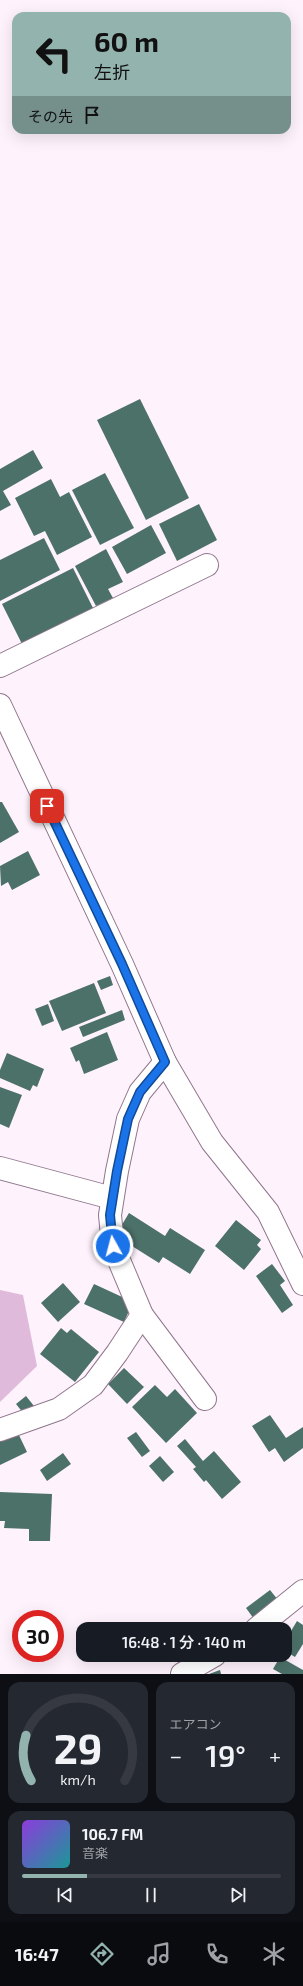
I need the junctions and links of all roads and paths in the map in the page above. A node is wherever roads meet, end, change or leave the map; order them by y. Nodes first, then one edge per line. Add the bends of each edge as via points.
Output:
1 (207, 565) dead end
2 (0, 666) edge
3 (0, 705) edge
4 (165, 1062) junction
5 (0, 1168) edge
6 (112, 1198) junction
7 (303, 1284) edge
8 (142, 1315) junction
9 (205, 1399) dead end
10 (0, 1430) edge
11 (303, 1591) edge
12 (265, 1622) edge
13 (203, 1662) edge
14 (182, 1674) edge

1 - 2 street
3 - 4 street via 122,964
4 - 6 street via 140,1092 128,1119
4 - 7 street via 212,1142 268,1212
5 - 6 street
6 - 8 street via 110,1215 113,1246
8 - 9 street
8 - 10 street via 93,1384 59,1409
11 - 12 street
13 - 14 street

